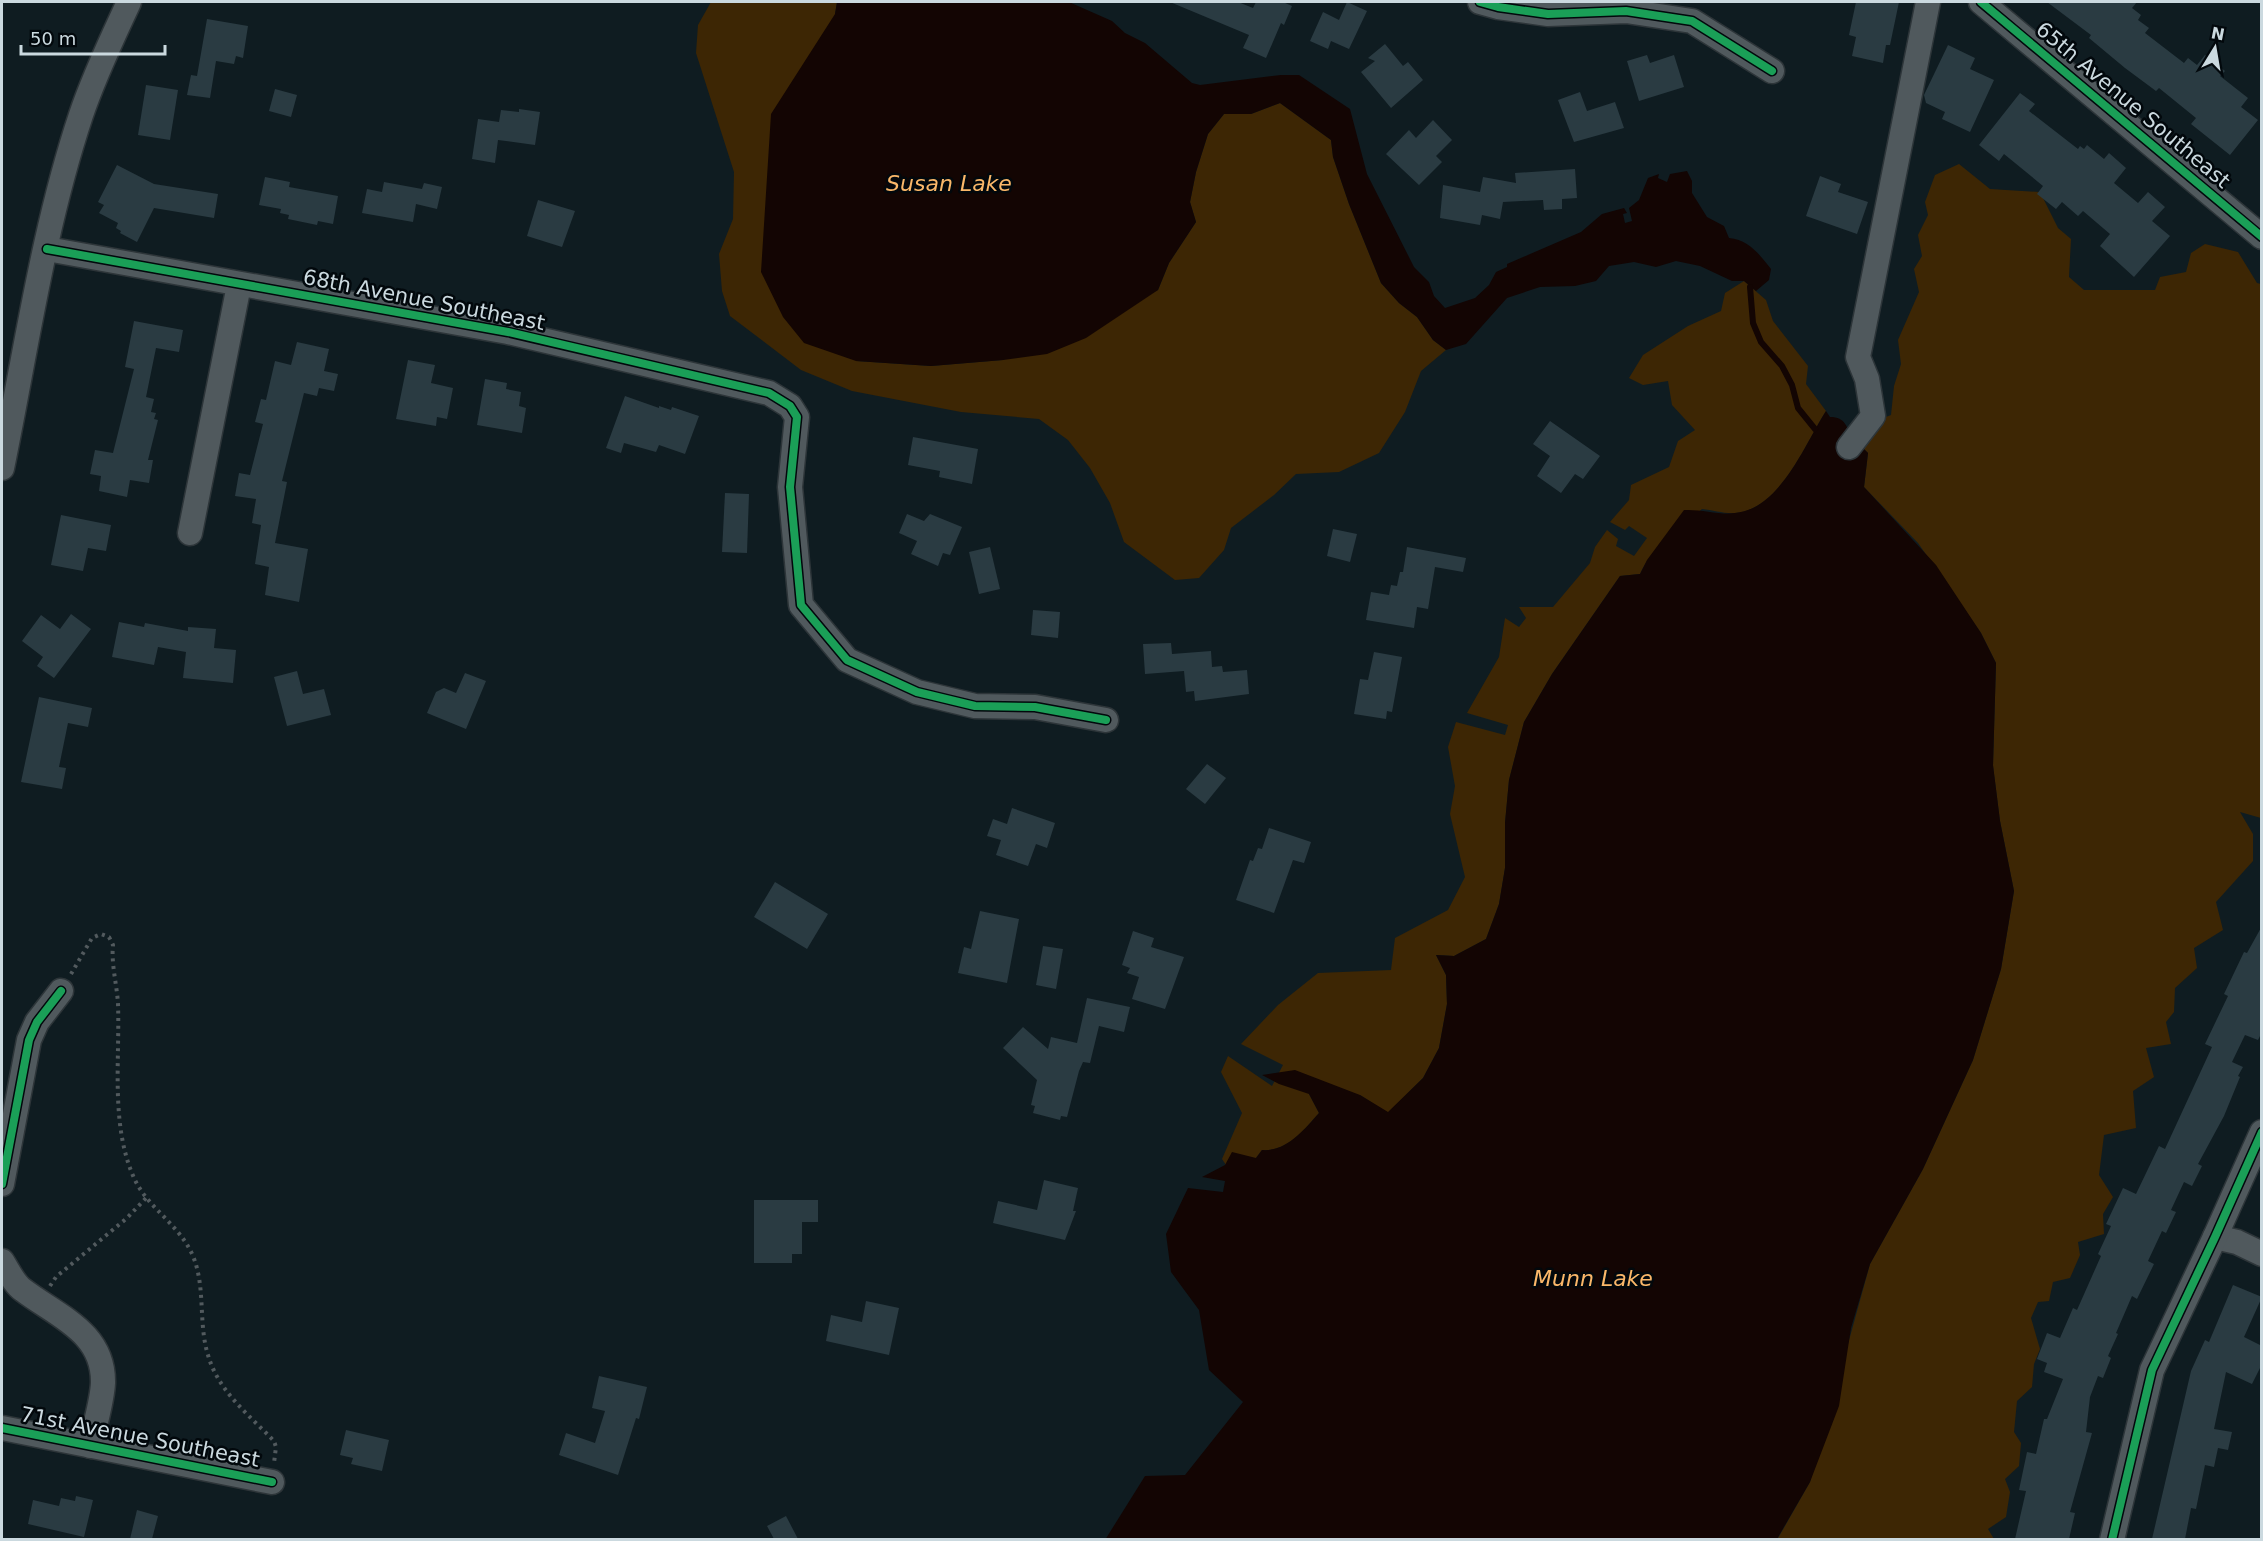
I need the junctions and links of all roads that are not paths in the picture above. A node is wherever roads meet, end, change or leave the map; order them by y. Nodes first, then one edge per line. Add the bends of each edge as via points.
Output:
1 (129, 2) edge
2 (1480, 2) edge
3 (1928, 2) edge
4 (1994, 5) edge
5 (1772, 71) dead end
6 (2262, 237) edge
7 (47, 249) junction
8 (239, 285) junction
9 (1849, 447) dead end
10 (2, 468) edge
11 (190, 533) dead end
12 (1106, 720) dead end
13 (61, 991) road end
14 (2262, 1132) edge
15 (2, 1184) edge
16 (2216, 1237) junction
17 (2262, 1254) edge
18 (2, 1261) edge
19 (2, 1428) edge
20 (91, 1446) junction
21 (272, 1482) road end
22 (2112, 1539) edge

1 - 7 street via 82,113
2 - 5 street via 1548,15 1626,11 1692,21
3 - 9 street via 1858,357 1868,379 1873,416
4 - 6 street, 65th Avenue Southeast
7 - 8 street, 68th Avenue Southeast
7 - 10 street
8 - 11 street
8 - 12 street, 68th Avenue Southeast via 508,332 769,393 790,406 797,417 790,487 801,605 847,660 917,692 975,706 1035,707
13 - 15 street via 28,1040
14 - 16 street
16 - 17 street
16 - 22 street via 2152,1370
18 - 20 street via 21,1289 73,1322 88,1338 103,1382
19 - 20 street, 71st Avenue Southeast
20 - 21 street, 71st Avenue Southeast

